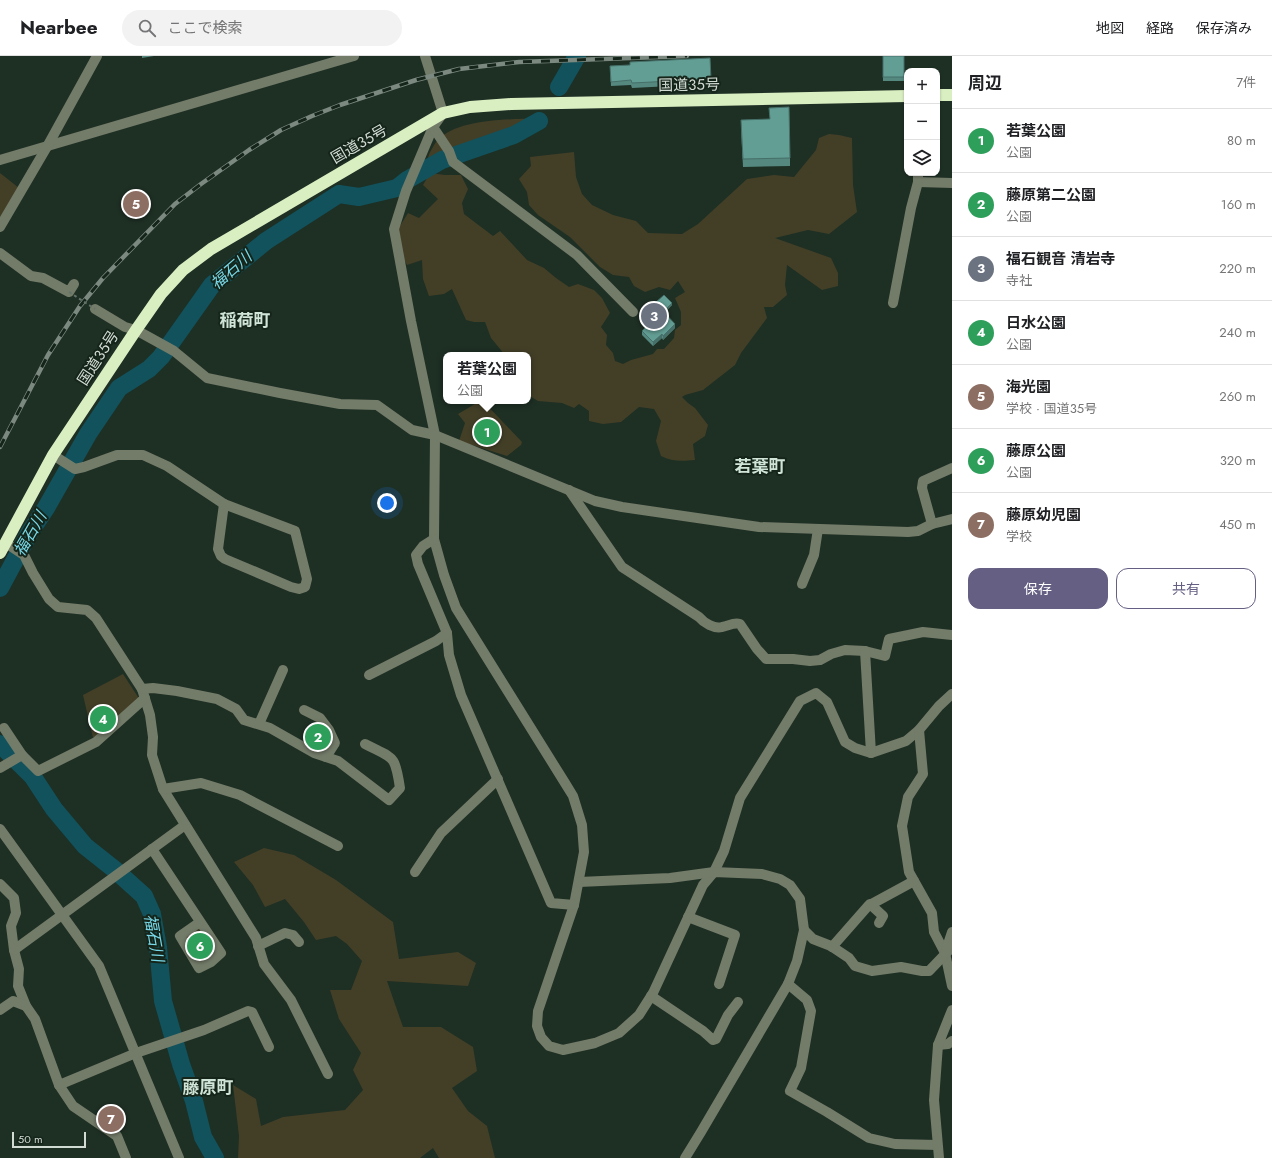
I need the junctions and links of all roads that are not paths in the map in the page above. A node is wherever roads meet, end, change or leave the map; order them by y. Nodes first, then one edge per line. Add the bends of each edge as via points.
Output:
1 (97, 56) edge
2 (354, 56) edge
3 (425, 56) edge
4 (952, 94) edge
5 (940, 95) edge
6 (904, 96) edge
7 (443, 113) junction
8 (433, 127) junction
9 (48, 145) junction
10 (0, 160) edge
11 (918, 178) edge
12 (952, 183) edge
13 (0, 227) edge
14 (0, 253) edge
15 (71, 288) road end
16 (893, 303) dead end
17 (95, 309) road end
18 (633, 312) dead end
19 (141, 333) junction
20 (436, 435) junction
21 (53, 455) junction
22 (952, 468) edge
23 (569, 490) junction
24 (224, 504) junction
25 (952, 519) edge
26 (932, 524) junction
27 (818, 529) junction
28 (434, 539) junction
29 (3, 548) edge
30 (802, 584) dead end
31 (447, 633) junction
32 (952, 635) edge
33 (865, 651) junction
34 (283, 670) dead end
35 (369, 675) dead end
36 (144, 694) junction
37 (952, 694) edge
38 (304, 710) dead end
39 (259, 724) junction
40 (4, 728) dead end
41 (919, 730) junction
42 (365, 744) dead end
43 (871, 753) junction
44 (21, 755) junction
45 (326, 757) junction
46 (0, 768) edge
47 (498, 779) junction
48 (163, 789) junction
49 (185, 825) junction
50 (0, 829) edge
51 (338, 846) dead end
52 (152, 850) junction
53 (415, 872) dead end
54 (714, 872) junction
55 (914, 881) junction
56 (578, 882) junction
57 (0, 884) edge
58 (870, 904) junction
59 (574, 905) junction
60 (62, 914) junction
61 (688, 917) junction
62 (200, 922) junction
63 (879, 923) dead end
64 (804, 930) junction
65 (952, 932) edge
66 (299, 942) dead end
67 (258, 946) junction
68 (832, 947) junction
69 (14, 950) junction
70 (949, 950) edge
71 (719, 984) dead end
72 (788, 984) junction
73 (952, 986) edge
74 (651, 996) junction
75 (738, 1002) dead end
76 (26, 1006) junction
77 (0, 1010) edge
78 (952, 1010) edge
79 (952, 1041) edge
80 (938, 1044) junction
81 (269, 1047) dead end
82 (136, 1053) junction
83 (328, 1074) dead end
84 (59, 1085) junction
85 (937, 1145) junction
86 (126, 1158) edge
87 (179, 1158) edge
88 (685, 1158) edge
89 (939, 1158) edge

1 - 9 street
2 - 9 street
3 - 7 street
4 - 5 highway
6 - 7 highway, 国道35号 via 511,104 470,107
7 - 8 street
7 - 19 highway, 国道35号 via 211,250 183,270 161,294
8 - 18 street via 449,150 453,162 577,254
8 - 20 street via 406,191 394,229
9 - 10 street
9 - 13 street
11 - 12 street
11 - 16 street
14 - 15 street via 32,276
17 - 19 street via 125,327
19 - 20 street via 174,351 207,378 340,404 377,405 412,430
19 - 21 highway, 国道35号
20 - 23 street
20 - 28 street
21 - 24 street via 75,469 117,455 143,455 167,466
21 - 29 highway, 国道35号
22 - 26 street via 923,481 922,488
23 - 27 street via 595,501 622,507 759,527
23 - 33 street via 622,567 699,617 704,623 720,628 734,622 740,624 766,659 810,661 820,660 845,650
24 - 24 street via 295,531 307,579 305,587 292,587 221,556 218,550
25 - 26 street
26 - 27 street via 918,531 908,532
27 - 30 street via 814,555
28 - 31 street via 416,554
28 - 56 street via 456,608 573,796 582,825 584,852
29 - 36 street via 20,553 49,599 58,607 87,610 96,618
31 - 35 street
31 - 47 street via 449,655 461,695
32 - 33 street via 923,632 889,639 885,656
33 - 43 street
34 - 39 street
36 - 39 street via 153,688 217,699 236,709 244,720
36 - 44 street via 96,742 38,771
36 - 48 street via 153,737 152,755
37 - 41 street via 938,706
38 - 45 street via 320,718 329,730 335,743
39 - 45 street
40 - 44 street
41 - 43 street via 906,741
41 - 55 street via 923,774 908,797 902,826 909,872
42 - 45 street via 393,758 397,767 400,788 389,800 338,762
43 - 54 street via 845,742 827,702 816,693 800,702 740,798 724,851
44 - 46 street
47 - 53 street via 440,833
47 - 59 street via 551,904
48 - 49 street
48 - 51 street via 201,783 240,795
49 - 52 street
49 - 67 street via 256,938
50 - 60 street
52 - 60 street
52 - 62 street
54 - 56 street via 670,878
54 - 61 street via 703,884
54 - 64 street via 762,874 790,885 800,899
55 - 58 street
55 - 70 street via 932,913 934,932
56 - 59 street
57 - 69 street via 14,898 16,913 11,926
58 - 63 street via 883,916
58 - 68 street
59 - 74 street via 538,1011 537,1026 541,1037 549,1046 563,1050 595,1043 619,1033 639,1015
60 - 69 street
60 - 82 street via 99,966
61 - 71 street via 735,935
61 - 74 street
62 - 62 street via 220,953 211,962 199,968 180,936
64 - 68 street via 813,939
64 - 72 street via 797,961
65 - 70 street
66 - 67 street via 293,935 285,933
67 - 83 street via 264,964 291,1000
68 - 70 street via 849,958 855,966 872,971 901,966 922,972 929,971
69 - 76 street via 19,969 18,986
70 - 73 street
72 - 85 street via 807,1000 811,1011 801,1068 790,1091 869,1138 895,1144
72 - 88 street
74 - 75 street via 713,1040
76 - 77 street via 12,1001
76 - 84 street via 35,1019
78 - 80 street
79 - 80 street via 948,1044
80 - 85 street via 934,1100
81 - 82 street via 252,1012 248,1011
82 - 84 street
82 - 87 street
84 - 86 street via 72,1106 116,1136
85 - 89 street

